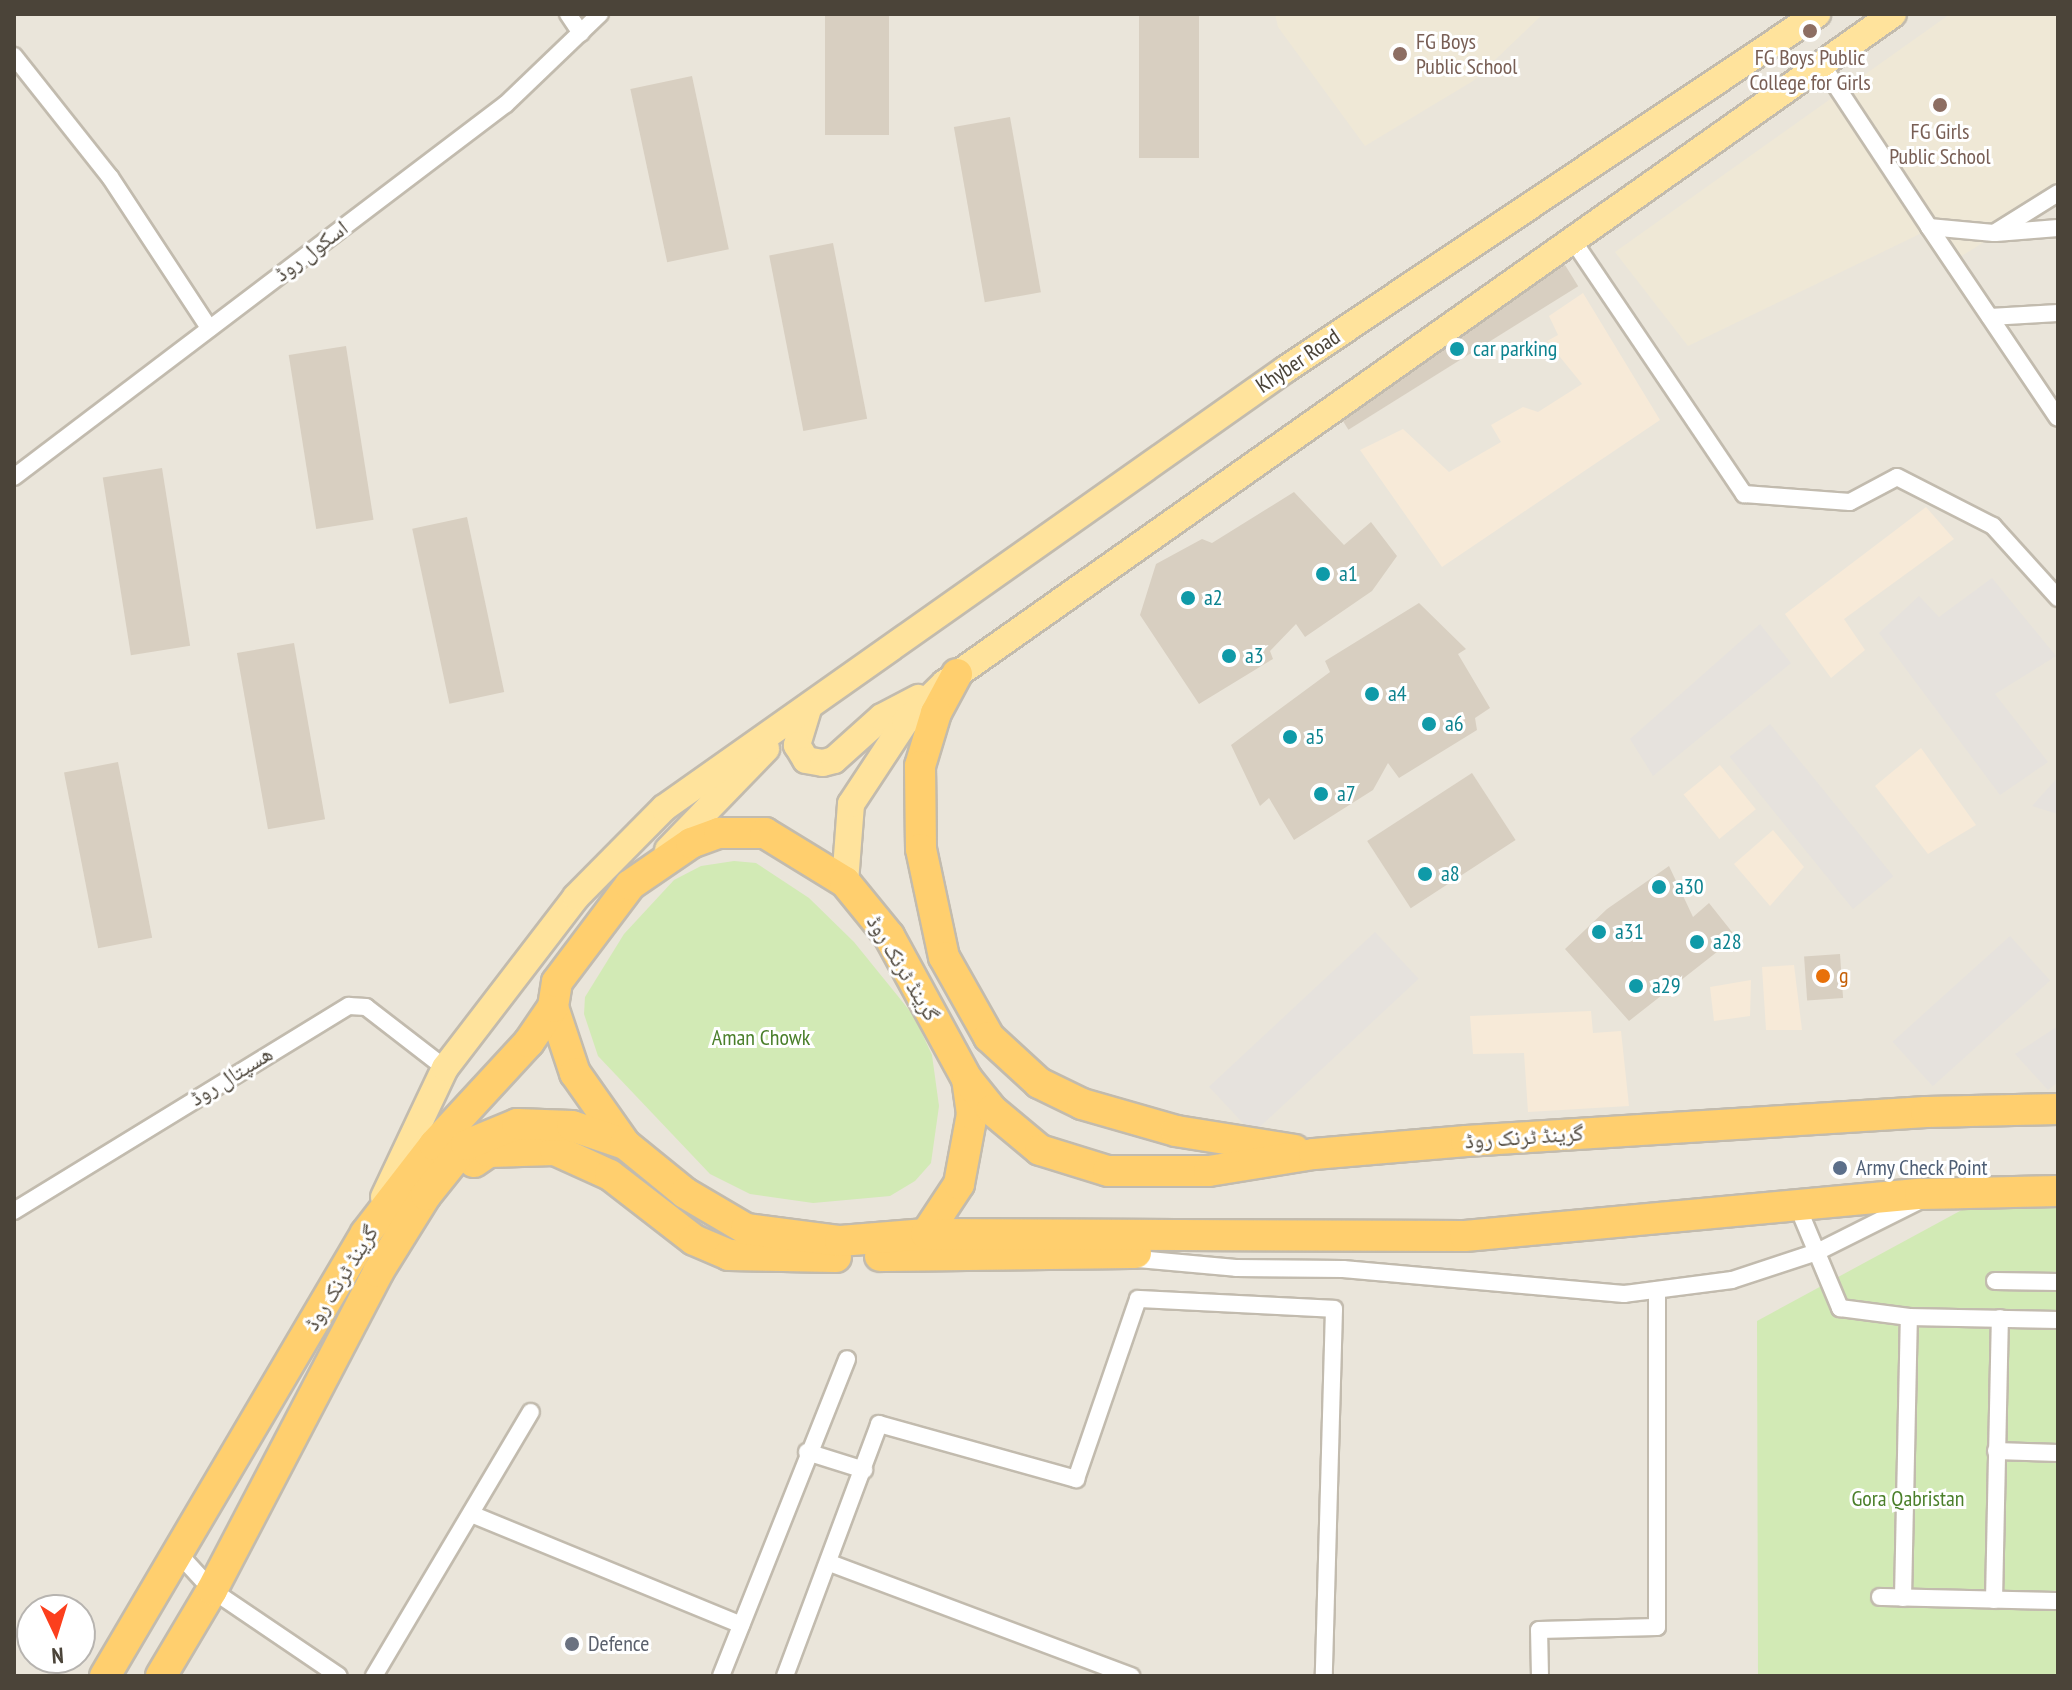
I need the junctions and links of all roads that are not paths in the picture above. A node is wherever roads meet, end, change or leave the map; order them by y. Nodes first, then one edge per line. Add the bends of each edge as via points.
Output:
1 (568, 14) edge
2 (600, 14) edge
3 (1817, 14) edge
4 (1893, 14) edge
5 (581, 33) junction
6 (14, 56) edge
7 (1823, 66) junction
8 (2058, 193) edge
9 (1929, 227) junction
10 (2058, 228) edge
11 (1994, 233) junction
12 (1572, 239) junction
13 (2058, 313) edge
14 (1990, 317) junction
15 (209, 328) junction
16 (2052, 399) edge
17 (2058, 418) edge
18 (14, 477) edge
19 (2058, 598) edge
20 (951, 679) junction
21 (799, 716) junction
22 (845, 882) junction
23 (630, 885) junction
24 (553, 1007) junction
25 (445, 1068) junction
26 (967, 1079) junction
27 (2058, 1109) edge
28 (625, 1144) junction
29 (1314, 1154) junction
30 (2058, 1191) edge
31 (1933, 1194) junction
32 (426, 1195) junction
33 (1797, 1205) junction
34 (14, 1211) edge
35 (366, 1233) junction
36 (926, 1234) junction
37 (1465, 1236) junction
38 (1817, 1252) junction
39 (1089, 1254) junction
40 (1995, 1281) dead end
41 (2058, 1282) edge
42 (1657, 1290) junction
43 (1909, 1317) junction
44 (2000, 1318) junction
45 (2058, 1320) edge
46 (847, 1359) dead end
47 (531, 1412) dead end
48 (1996, 1451) junction
49 (807, 1452) junction
50 (2058, 1453) edge
51 (864, 1470) junction
52 (471, 1514) junction
53 (177, 1552) junction
54 (830, 1563) junction
55 (212, 1590) junction
56 (1880, 1597) dead end
57 (1903, 1598) junction
58 (1994, 1600) junction
59 (2058, 1601) edge
60 (741, 1625) junction
61 (105, 1676) edge
62 (161, 1676) edge
63 (339, 1676) edge
64 (374, 1676) edge
65 (721, 1676) edge
66 (785, 1676) edge
67 (1131, 1676) edge
68 (1324, 1676) edge
69 (1540, 1676) edge

1 - 5 street
2 - 5 street, اسکول روڈ
3 - 21 main road, Khyber Road via 1286,369
4 - 7 main road
5 - 15 street, اسکول روڈ via 506,104
6 - 15 street via 110,177
7 - 9 street
7 - 12 main road
8 - 11 street
9 - 11 street
9 - 14 street
10 - 11 street
12 - 19 street via 1744,494 1850,502 1897,477 1993,526
12 - 20 main road
13 - 14 street
14 - 16 street
15 - 18 street, اسکول روڈ
16 - 17 street
20 - 21 main road via 882,717 834,760 823,763 806,760 797,745
20 - 22 main road via 905,722 851,804
20 - 29 highway via 920,766 921,849 944,957 989,1037 1039,1083 1082,1104 1176,1131
21 - 23 main road via 726,795
21 - 25 main road via 664,808 576,897
22 - 23 highway, گرینڈ ٹرنک روڈ via 765,833 746,832 719,833 691,843
22 - 26 highway, گرینڈ ٹرنک روڈ via 889,936
23 - 24 highway, گرینڈ ٹرنک روڈ via 557,982
24 - 28 highway via 575,1073
24 - 35 highway, گرینڈ ٹرنک روڈ
25 - 34 street, ھسپتال روڈ via 379,1015 349,1006
25 - 35 main road
26 - 29 highway, گرینڈ ٹرنک روڈ via 1019,1137 1083,1166 1144,1173 1209,1171
26 - 36 highway via 972,1114 959,1184
27 - 29 highway, گرینڈ ٹرنک روڈ via 1895,1114
28 - 32 highway, گرینڈ ٹرنک روڈ via 572,1126 517,1124 466,1145
28 - 36 highway, گرینڈ ٹرنک روڈ via 685,1193 746,1229 840,1241
30 - 31 highway, گرینڈ ٹرنک روڈ
31 - 33 highway, گرینڈ ٹرنک روڈ
31 - 38 street
32 - 39 highway via 489,1152 555,1150 610,1175 694,1240 729,1255 764,1259
32 - 55 highway, گرینڈ ٹرنک روڈ via 378,1272
33 - 37 highway, گرینڈ ٹرنک روڈ
33 - 38 street
35 - 53 highway, گرینڈ ٹرنک روڈ
36 - 37 highway, گرینڈ ٹرنک روڈ
37 - 39 highway via 1398,1245
38 - 42 street via 1732,1280
38 - 43 street via 1840,1308
39 - 42 street via 1624,1294
40 - 41 street
42 - 69 street via 1657,1627 1539,1630
43 - 44 street
43 - 57 street
44 - 45 street
44 - 48 street
46 - 49 street
47 - 52 street
48 - 50 street
48 - 58 street
49 - 51 street
49 - 60 street
51 - 54 street
51 - 68 street via 879,1424 1076,1479 1138,1299 1334,1309
52 - 60 street
52 - 64 street
53 - 55 street
53 - 61 highway, گرینڈ ٹرنک روڈ
54 - 66 street
54 - 67 street
55 - 62 highway, گرینڈ ٹرنک روڈ
55 - 63 street
56 - 57 street
57 - 58 street
58 - 59 street
60 - 65 street

